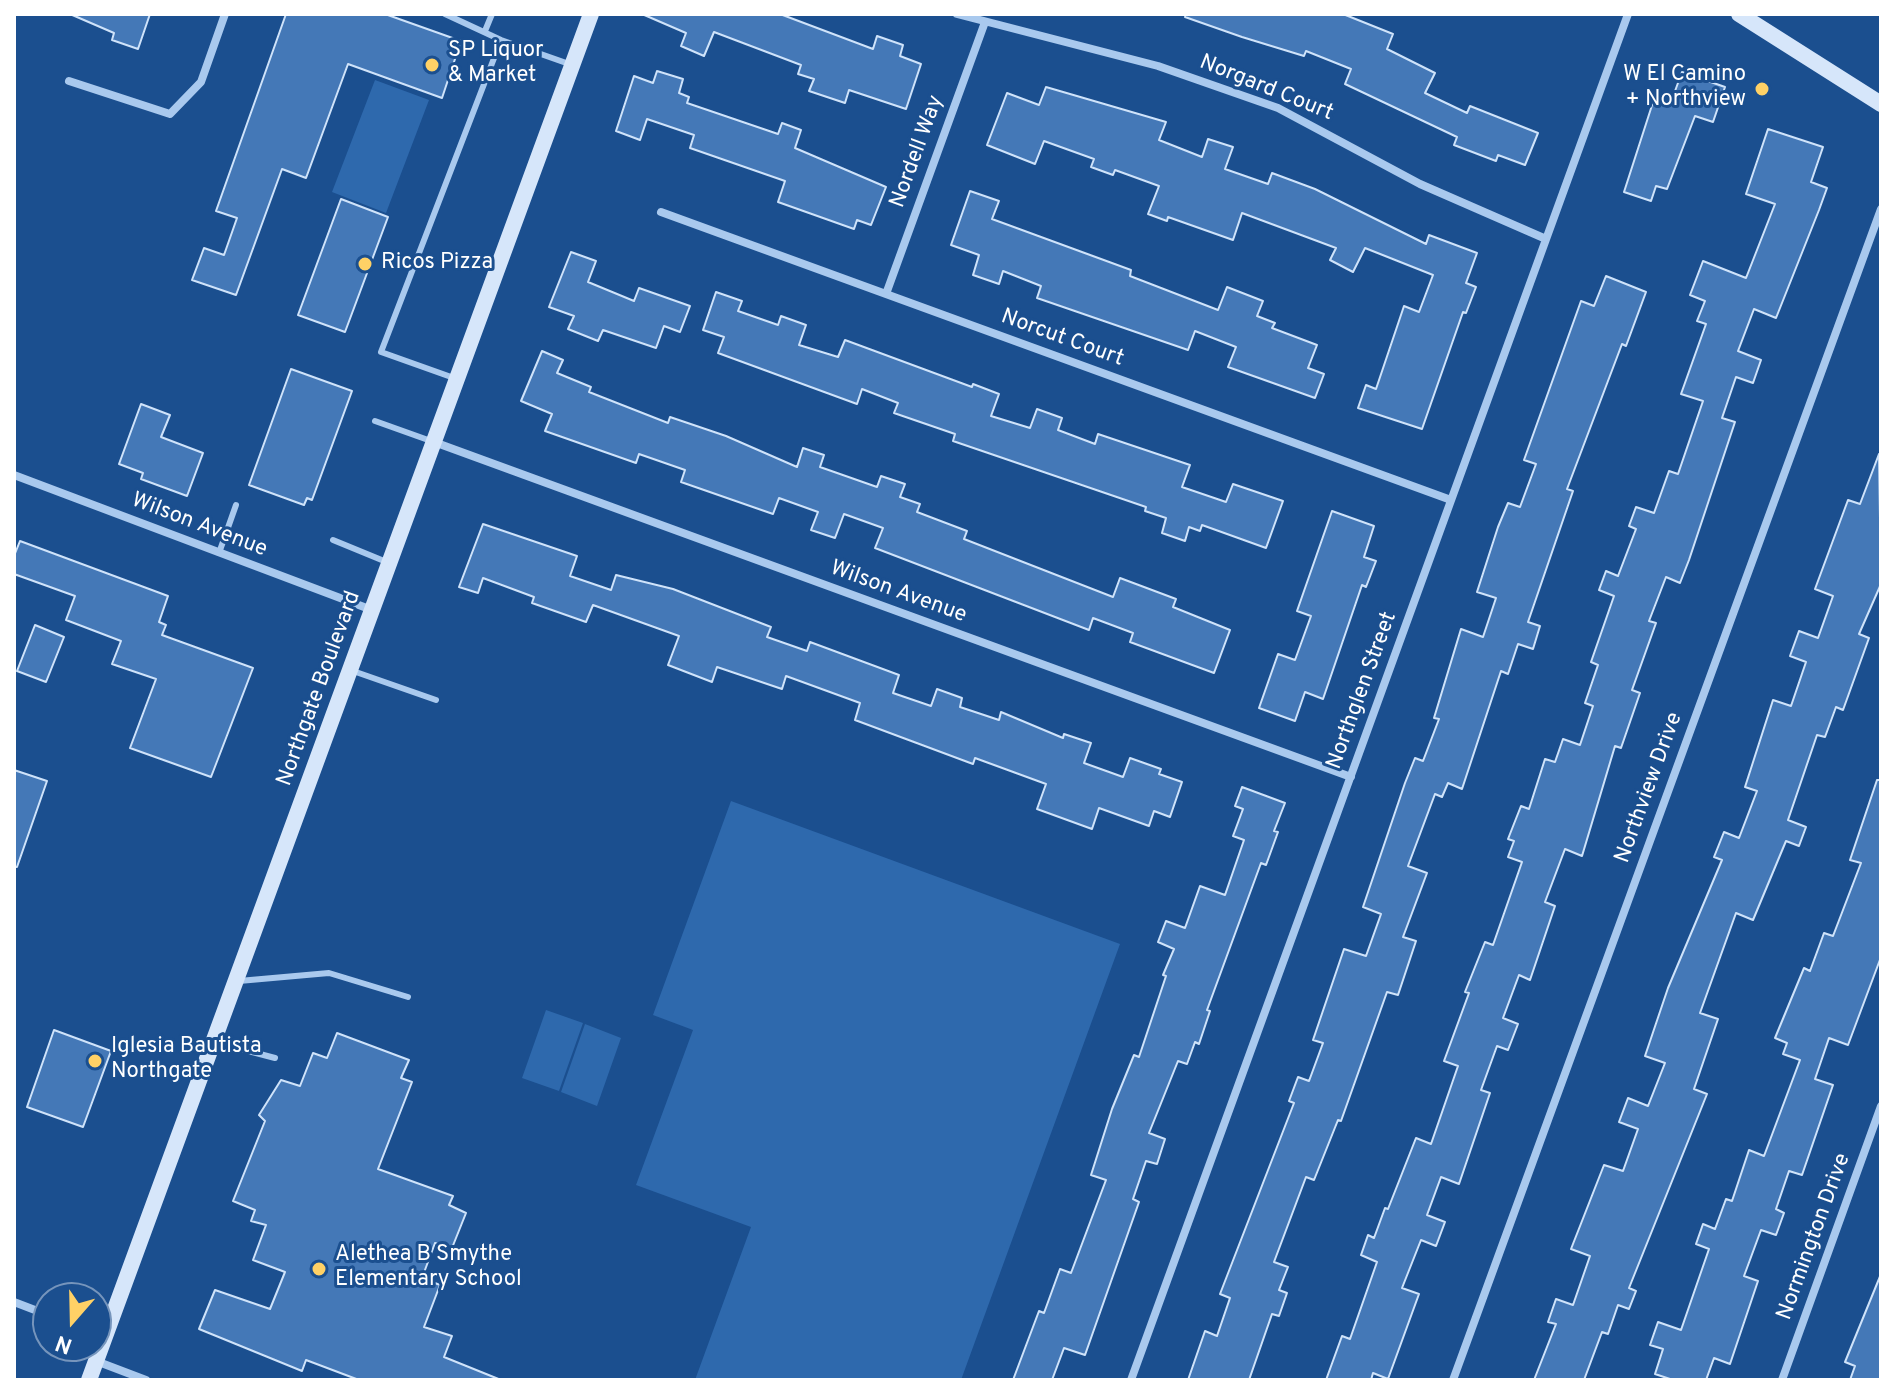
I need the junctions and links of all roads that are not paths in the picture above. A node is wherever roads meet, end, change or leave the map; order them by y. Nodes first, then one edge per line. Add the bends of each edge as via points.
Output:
1 (225, 14) edge
2 (445, 14) edge
3 (492, 14) edge
4 (591, 14) edge
5 (957, 14) edge
6 (1628, 14) edge
7 (1739, 14) edge
8 (985, 22) junction
9 (485, 31) junction
10 (501, 40) junction
11 (572, 65) junction
12 (69, 81) dead end
13 (1881, 104) edge
14 (1881, 209) edge
15 (661, 212) dead end
16 (1546, 239) junction
17 (886, 294) junction
18 (457, 379) junction
19 (375, 421) dead end
20 (434, 442) junction
21 (14, 475) edge
22 (1451, 500) junction
23 (236, 505) dead end
24 (333, 540) dead end
25 (219, 553) junction
26 (390, 563) junction
27 (372, 610) junction
28 (350, 670) junction
29 (436, 700) dead end
30 (1351, 777) junction
31 (236, 982) junction
32 (408, 997) dead end
33 (214, 1042) junction
34 (275, 1058) dead end
35 (1881, 1106) edge
36 (112, 1306) edge
37 (99, 1362) edge
38 (146, 1380) edge
39 (1131, 1380) edge
40 (1453, 1380) edge
41 (1782, 1380) edge

1 - 12 street via 201,82 170,114
2 - 9 lane
3 - 9 lane
4 - 11 main road, Northgate Boulevard
5 - 8 street, Norgard Court
6 - 16 street, Northglen Street
7 - 13 main road
8 - 16 street, Norgard Court via 1158,66 1278,108 1420,184
8 - 17 street, Nordell Way
9 - 10 lane
10 - 11 lane
10 - 18 lane via 381,352
11 - 18 main road, Northgate Boulevard
14 - 40 street, Northview Drive
15 - 17 street, Norcut Court
16 - 22 street, Northglen Street
17 - 22 street, Norcut Court
18 - 20 main road, Northgate Boulevard
19 - 20 lane
20 - 26 main road, Northgate Boulevard
20 - 30 street, Wilson Avenue
21 - 25 street, Wilson Avenue
22 - 30 street, Northglen Street
23 - 25 lane
24 - 26 lane
25 - 27 street, Wilson Avenue
26 - 27 main road, Northgate Boulevard
27 - 28 main road, Northgate Boulevard
28 - 29 lane
28 - 31 main road, Northgate Boulevard
30 - 39 street, Northglen Street
31 - 32 lane via 329,973
31 - 33 main road, Northgate Boulevard
33 - 34 lane
33 - 36 main road, Northgate Boulevard
35 - 41 street, Normington Drive
37 - 38 street

